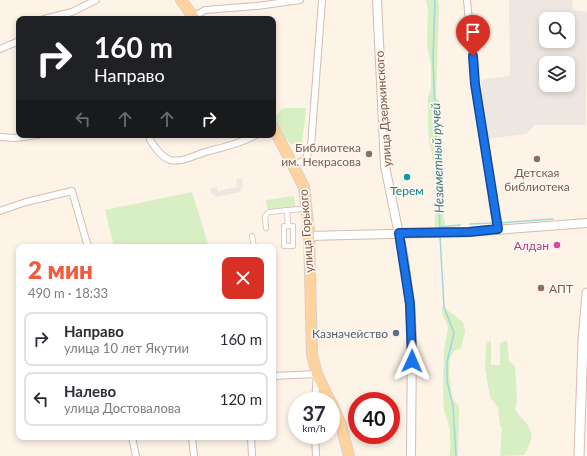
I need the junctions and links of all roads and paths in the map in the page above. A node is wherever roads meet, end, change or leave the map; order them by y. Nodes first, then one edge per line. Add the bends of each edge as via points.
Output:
1 (96, 0) edge
2 (181, 0) edge
3 (300, 0) edge
4 (322, 0) edge
5 (377, 0) edge
6 (467, 0) edge
7 (72, 12) junction
8 (56, 16) edge
9 (73, 16) edge
10 (193, 16) edge
11 (197, 16) edge
12 (16, 42) edge
13 (0, 49) edge
14 (276, 132) edge
15 (1, 135) edge
16 (16, 138) edge
17 (249, 138) edge
18 (150, 140) dead end
19 (294, 165) junction
20 (300, 208) dead end
21 (0, 210) edge
22 (287, 210) junction
23 (587, 223) edge
24 (288, 226) junction
25 (266, 228) dead end
26 (498, 229) junction
27 (399, 233) junction
28 (252, 236) dead end
29 (309, 236) junction
30 (87, 244) edge
31 (253, 244) edge
32 (587, 293) edge
33 (317, 374) junction
34 (276, 376) edge
35 (316, 392) edge
36 (326, 392) edge
37 (340, 423) edge
38 (133, 440) edge
39 (192, 440) edge
40 (251, 440) edge
41 (316, 444) edge
42 (136, 456) edge
43 (194, 456) edge
44 (252, 456) edge
45 (316, 456) edge
46 (349, 456) edge
47 (411, 456) edge
48 (579, 456) edge

1 - 7 street
2 - 10 main road
3 - 11 street via 205,10
4 - 19 street via 311,146 305,160
5 - 27 street, улица Дзержинского via 385,166
6 - 26 street via 475,84
7 - 8 street
7 - 9 street
12 - 13 street
14 - 19 main road, улица Горького
15 - 16 street
17 - 18 street via 229,147 184,160 170,160 156,149
19 - 29 main road, улица Горького via 304,187
20 - 22 street
21 - 30 street via 72,191
22 - 24 street
22 - 25 street via 269,212 265,216
23 - 26 street
24 - 24 street via 293,226 293,246 284,246 284,226
26 - 27 street via 433,234
27 - 29 street
27 - 47 street, улица Дзержинского via 410,304 412,337
28 - 31 street
29 - 33 main road, улица Горького via 312,355
32 - 48 main road
33 - 34 street
33 - 35 street, улица Горького
33 - 36 main road
37 - 46 main road
38 - 42 street
39 - 43 street
40 - 44 street
41 - 45 street

